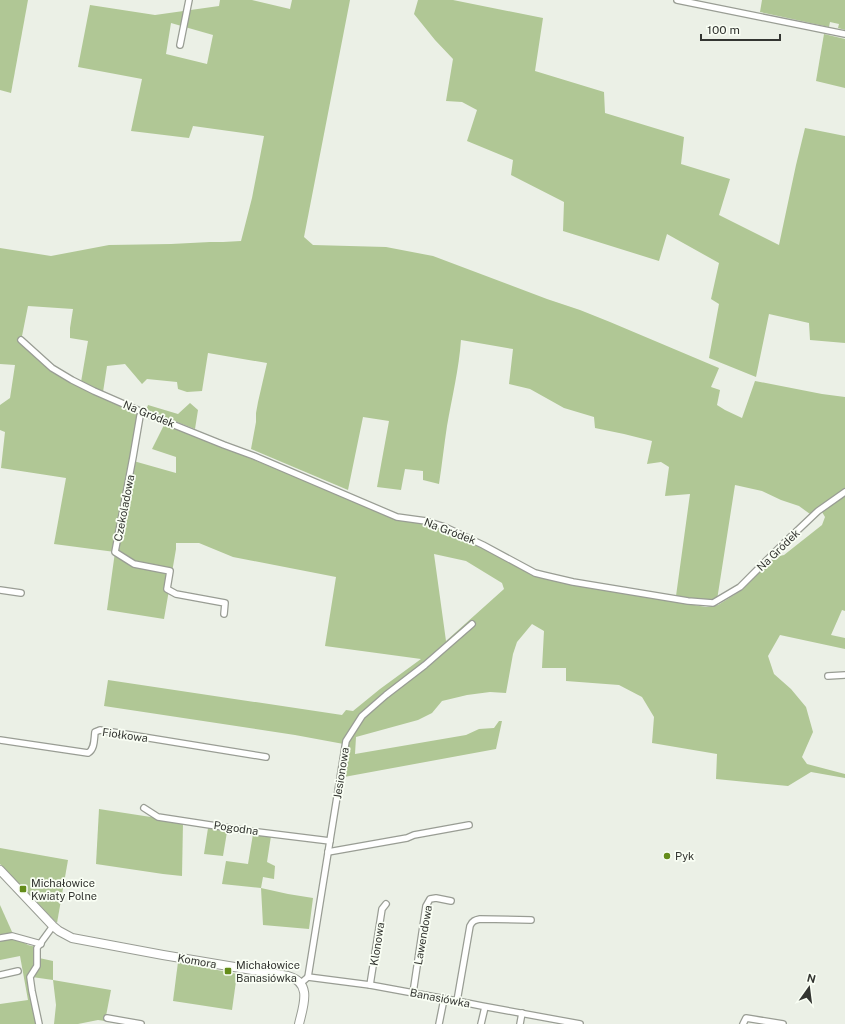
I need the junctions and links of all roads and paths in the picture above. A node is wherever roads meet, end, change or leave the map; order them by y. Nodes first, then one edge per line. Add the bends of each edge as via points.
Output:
1 (189, 0) edge
2 (677, 0) edge
3 (845, 34) edge
4 (180, 45) dead end
5 (21, 340) dead end
6 (142, 412) junction
7 (845, 492) edge
8 (0, 590) edge
9 (20, 593) dead end
10 (224, 614) dead end
11 (472, 624) dead end
12 (845, 675) edge
13 (828, 676) dead end
14 (0, 740) edge
15 (266, 757) dead end
16 (144, 808) dead end
17 (469, 824) dead end
18 (330, 841) junction
19 (328, 852) junction
20 (0, 870) edge
21 (451, 901) dead end
22 (386, 904) dead end
23 (531, 920) dead end
24 (54, 926) junction
25 (0, 938) edge
26 (41, 944) junction
27 (18, 971) dead end
28 (0, 975) edge
29 (308, 977) junction
30 (301, 983) junction
31 (370, 985) junction
32 (413, 993) junction
33 (444, 999) junction
34 (457, 1000) junction
35 (485, 1007) junction
36 (522, 1013) junction
37 (107, 1018) dead end
38 (38, 1024) edge
39 (141, 1024) edge
40 (299, 1024) edge
41 (439, 1024) edge
42 (481, 1024) edge
43 (520, 1024) edge
44 (580, 1024) edge
45 (743, 1024) edge
46 (783, 1024) edge

1 - 4 street
2 - 3 street
5 - 6 street, Na Gródek via 52,368 72,380
6 - 7 street, Na Gródek via 397,516 446,527 539,574 573,582 713,603 740,587 818,511
6 - 10 street, Czekoladowa via 115,552 134,564 170,571 167,589 176,594 225,602
8 - 9 street
11 - 18 street, Jesionowa via 362,716 346,741
12 - 13 street
14 - 15 street, Fiołkowa via 88,753 92,751 95,732 100,730
16 - 18 street, Pogodna via 158,817
17 - 19 street
18 - 19 street, Jesionowa
19 - 29 street, Jesionowa
20 - 24 street, Komora
21 - 32 street, Lawendowa via 430,899 426,906
22 - 31 street, Klonowa via 382,909
23 - 34 street via 480,919 471,923
24 - 26 street
24 - 30 street, Komora via 65,935 79,940 288,976
25 - 26 street via 12,936
26 - 38 street via 37,948 37,966 30,976
27 - 28 street
29 - 30 street
29 - 31 street, Banasiówka
30 - 40 street via 305,994
31 - 32 street, Banasiówka
32 - 33 street, Banasiówka
33 - 34 street, Banasiówka
33 - 41 street
34 - 35 street, Banasiówka
35 - 36 street, Banasiówka
35 - 42 street
36 - 43 street
36 - 44 street, Banasiówka
37 - 39 street
45 - 46 street via 746,1018

